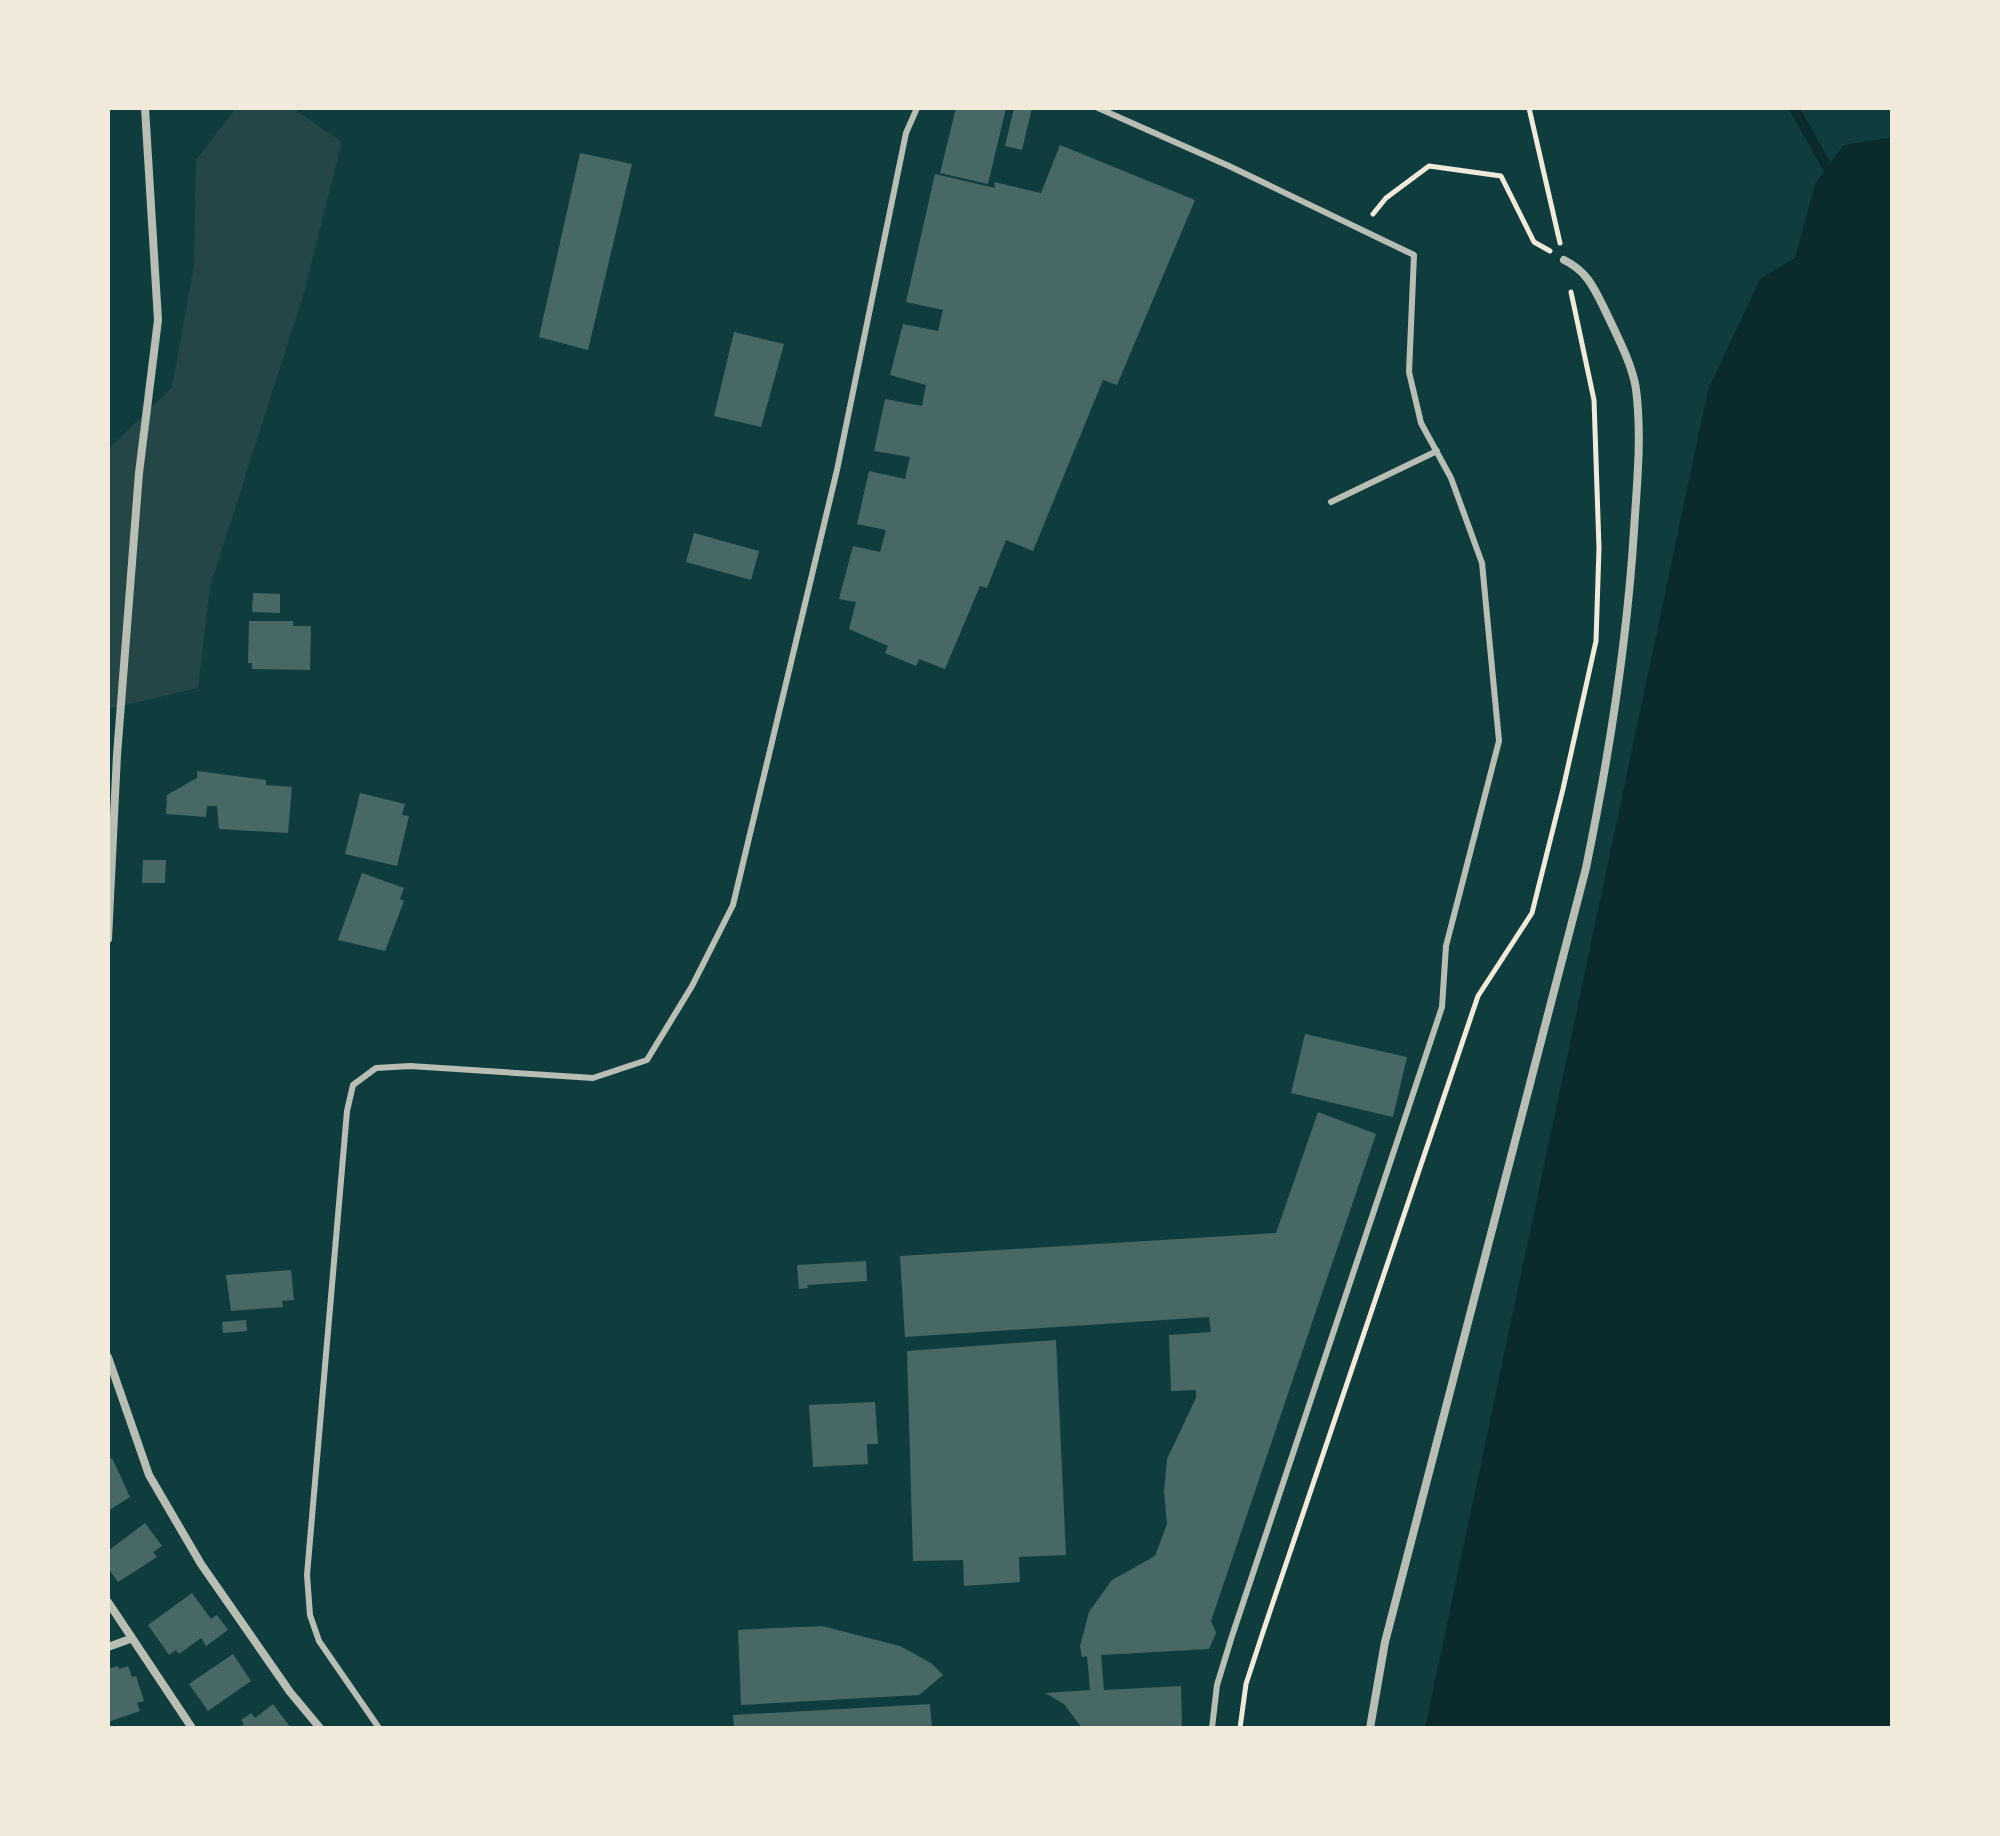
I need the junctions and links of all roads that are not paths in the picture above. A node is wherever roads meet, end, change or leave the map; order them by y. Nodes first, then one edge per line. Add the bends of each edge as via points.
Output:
1 (145, 108) edge
2 (917, 108) edge
3 (1098, 108) edge
4 (1564, 260) road end
5 (1437, 451) junction
6 (1331, 502) dead end
7 (108, 939) edge
8 (108, 1357) edge
9 (108, 1602) edge
10 (130, 1639) junction
11 (108, 1647) edge
12 (192, 1728) edge
13 (320, 1728) edge
14 (379, 1728) edge
15 (1212, 1728) edge
16 (1370, 1728) edge

1 - 7 street via 158,320 139,473
2 - 14 lane via 906,133 837,470 733,905 692,986 647,1060 593,1078 410,1066 376,1068 353,1085 307,1575 310,1615 319,1641
3 - 5 lane via 1414,255 1409,372 1421,423
4 - 16 street via 1588,277 1636,386 1640,444 1630,599 1610,751 1586,868 1385,1642
5 - 6 lane
5 - 15 lane via 1482,563 1499,741 1446,946 1442,1007 1232,1636 1217,1685
8 - 13 street via 149,1475 201,1564
9 - 10 street
10 - 11 street
10 - 12 street

